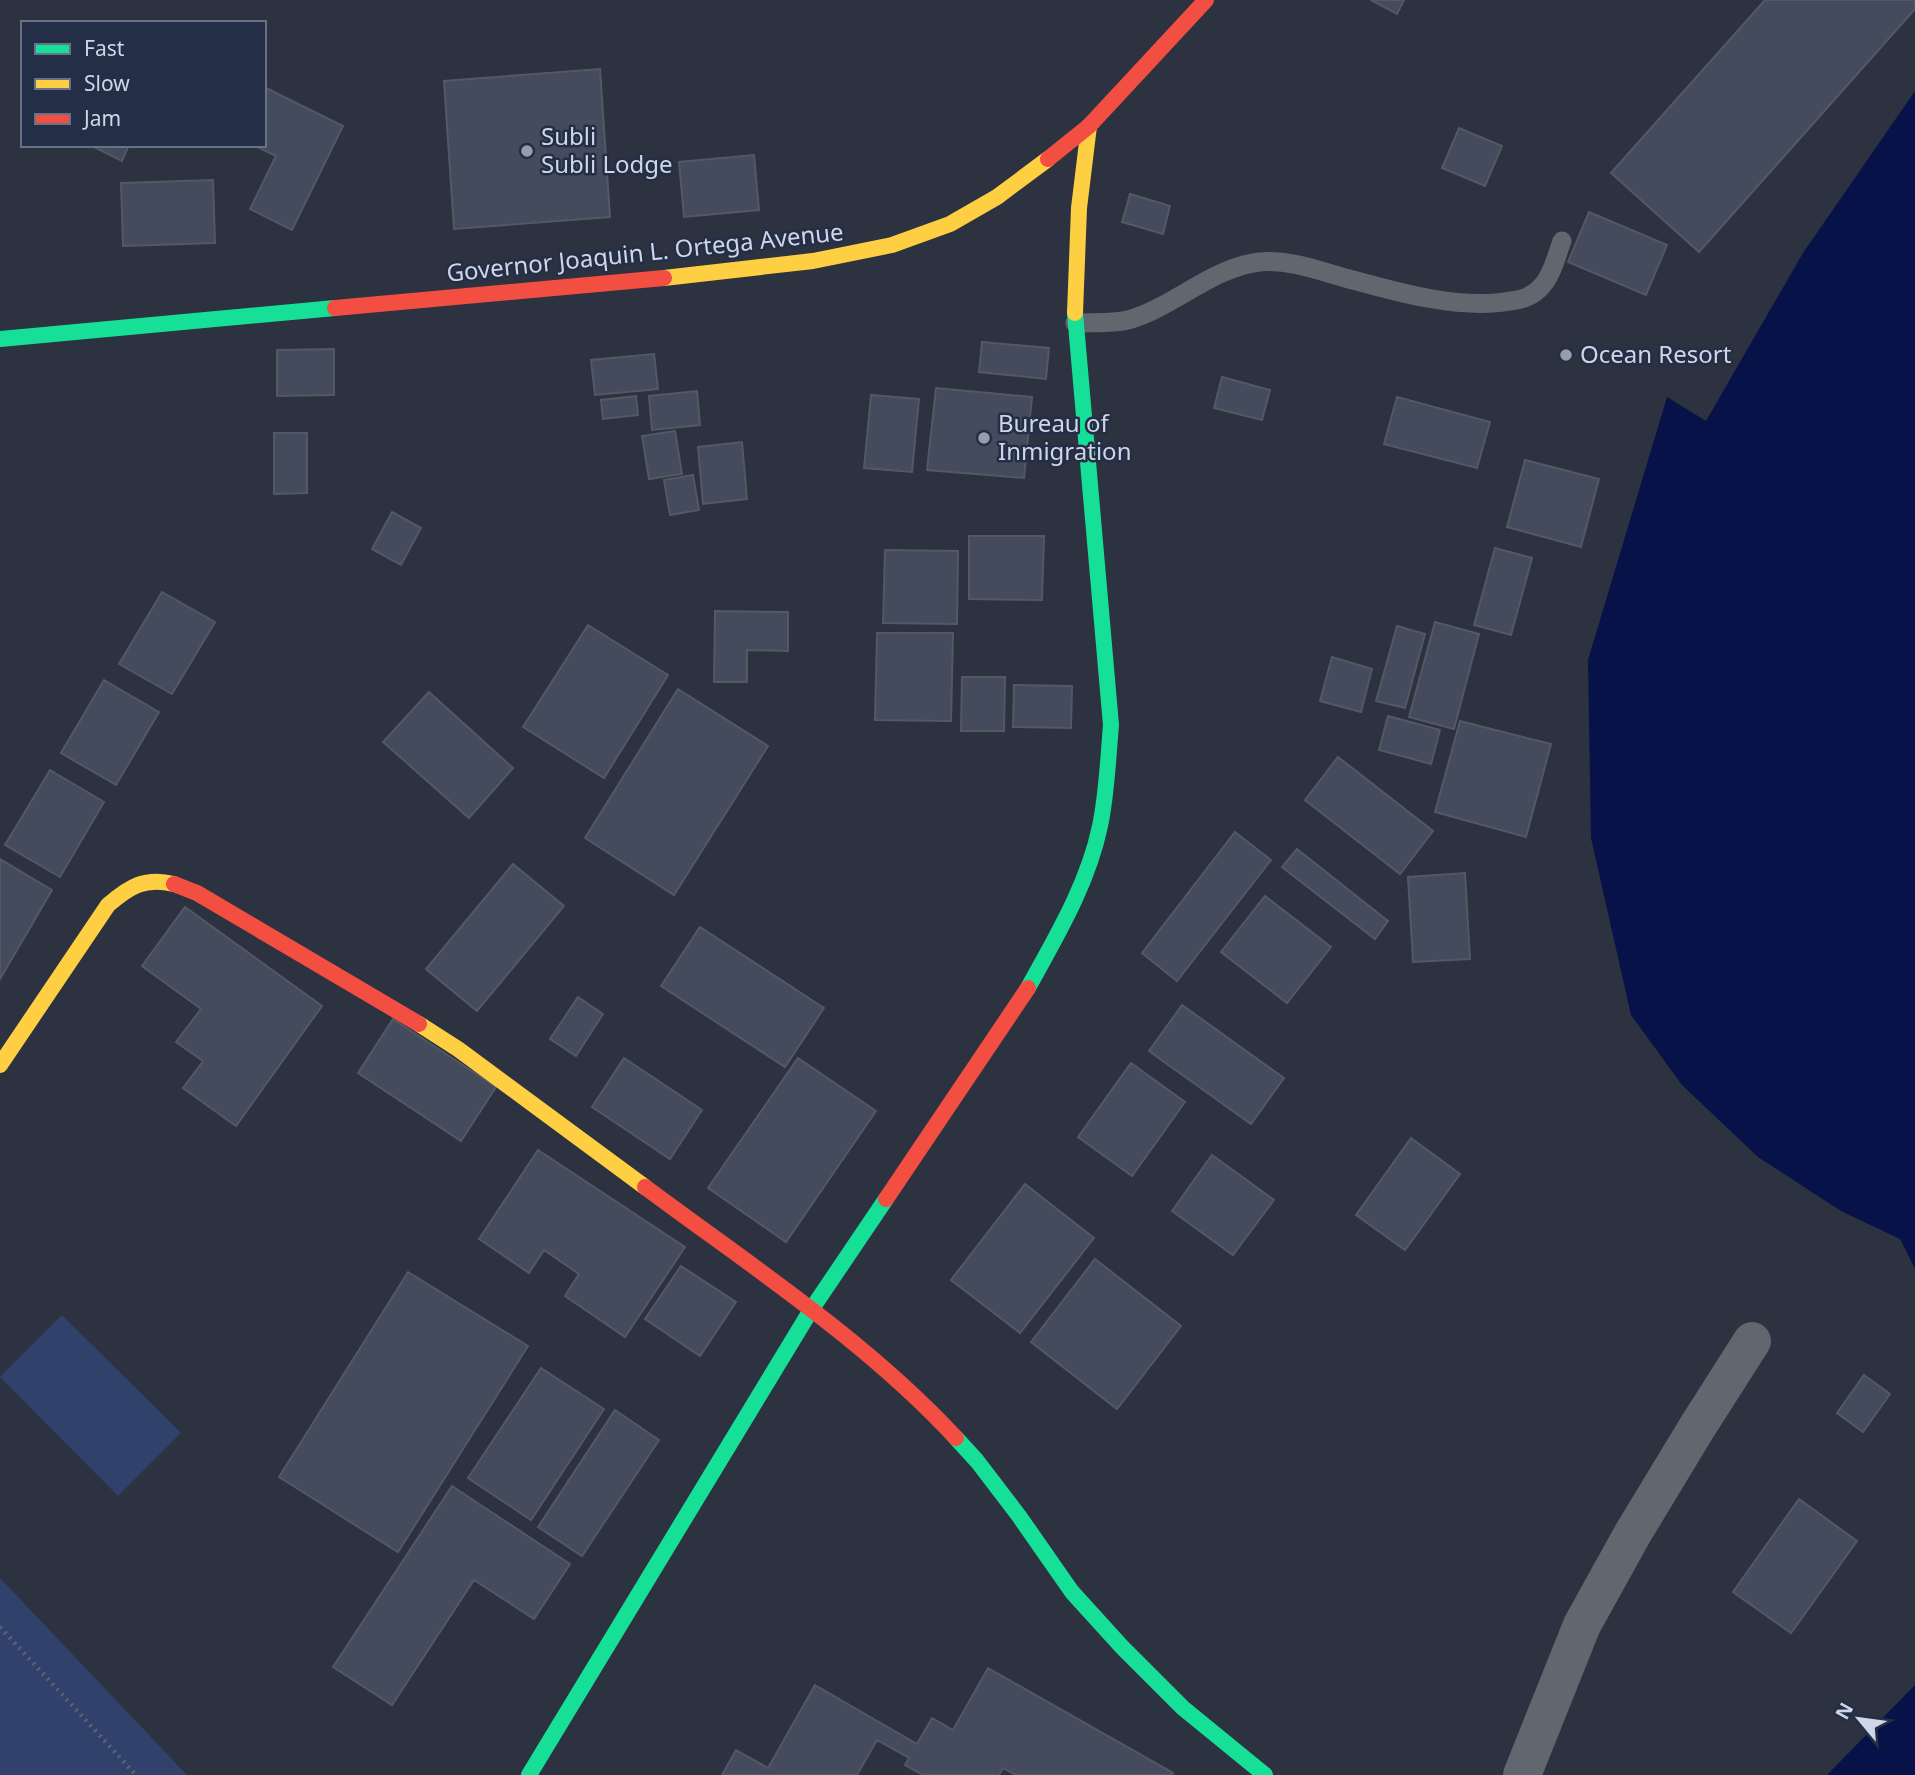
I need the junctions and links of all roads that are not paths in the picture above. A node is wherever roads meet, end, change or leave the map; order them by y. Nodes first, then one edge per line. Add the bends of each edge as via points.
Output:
1 (1206, 0) edge
2 (1089, 126) junction
3 (1562, 242) dead end
4 (1075, 323) junction
5 (0, 340) edge
6 (0, 1065) edge
7 (811, 1310) junction
8 (1752, 1341) dead end
9 (529, 1775) edge
10 (1265, 1775) edge
11 (1522, 1775) edge

1 - 2 street, Governor Joaquin L. Ortega Avenue
2 - 4 street via 1079,208
2 - 5 street, Governor Joaquin L. Ortega Avenue via 997,197 950,224 892,245 813,261
3 - 4 lane via 1540,289 1500,303 1466,304 1290,263 1260,262 1233,268 1125,320
4 - 7 street via 1111,725 1100,827 1086,874 1023,998
6 - 7 street via 108,905 130,887 169,882 229,911 458,1049
7 - 9 street
7 - 10 street via 928,1408 976,1461 1072,1592 1122,1647 1183,1708
8 - 11 street via 1582,1625

